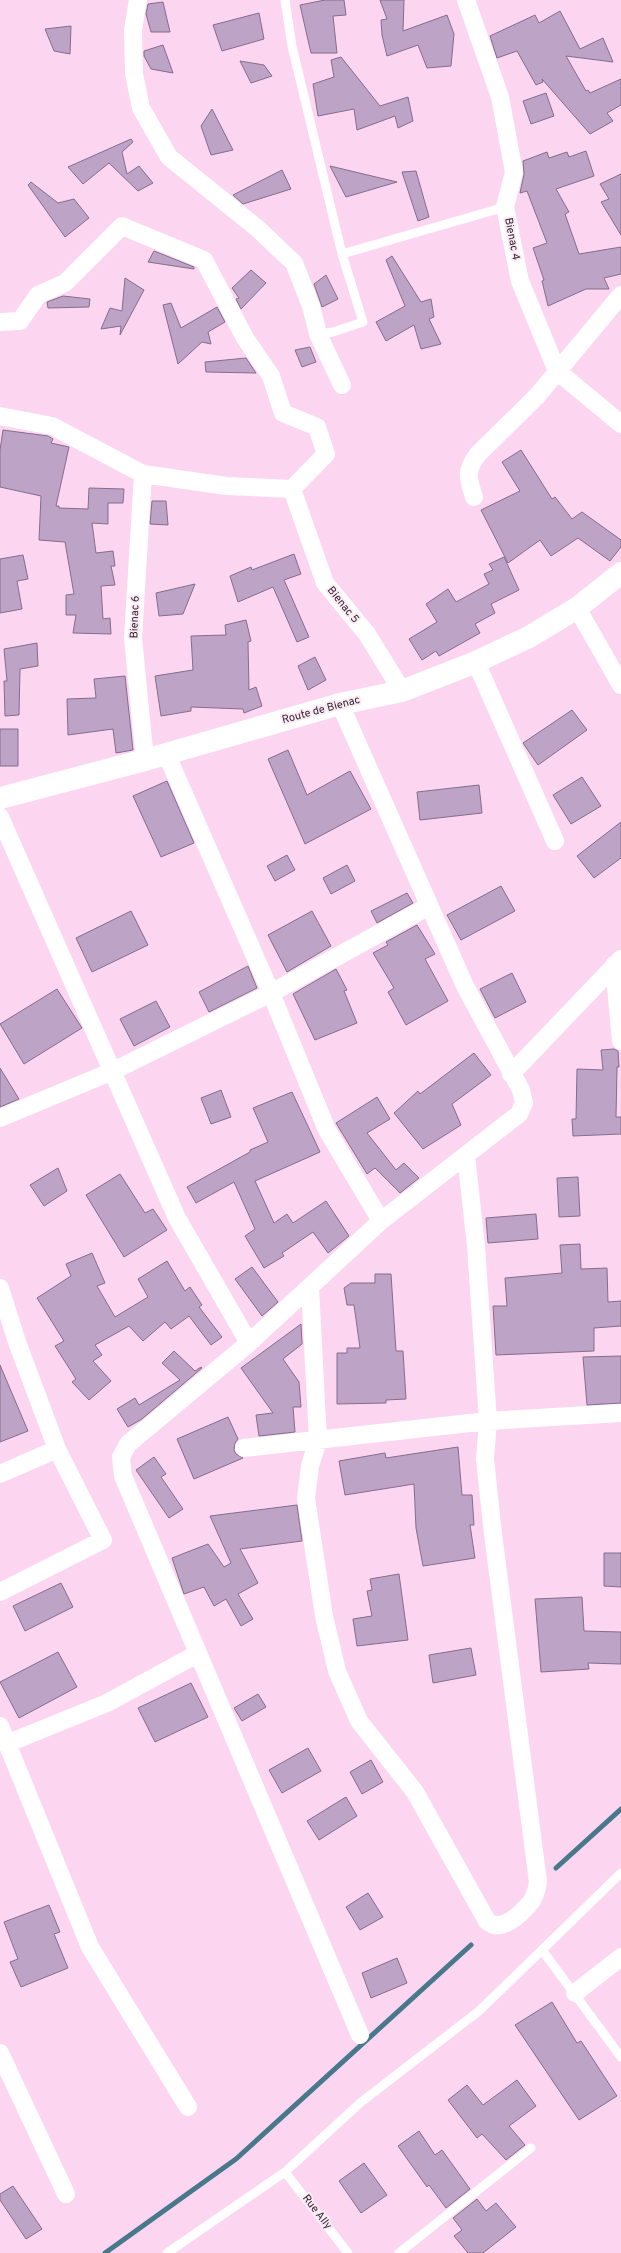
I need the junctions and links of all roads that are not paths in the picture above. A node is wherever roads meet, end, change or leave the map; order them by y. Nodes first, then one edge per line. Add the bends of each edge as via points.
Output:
1 (138, 0) edge
2 (285, 0) edge
3 (466, 0) edge
4 (505, 207) junction
5 (342, 254) junction
6 (621, 295) edge
7 (0, 322) edge
8 (318, 334) junction
9 (557, 371) junction
10 (342, 384) dead end
11 (0, 416) edge
12 (621, 424) edge
13 (143, 474) junction
14 (292, 489) junction
15 (474, 497) dead end
16 (621, 573) edge
17 (577, 608) junction
18 (476, 662) junction
19 (621, 685) edge
20 (402, 691) junction
21 (340, 704) junction
22 (166, 753) junction
23 (145, 760) junction
24 (0, 798) edge
25 (0, 816) edge
26 (555, 841) dead end
27 (429, 906) junction
28 (618, 962) edge
29 (271, 993) junction
30 (621, 1041) edge
31 (113, 1071) junction
32 (511, 1074) junction
33 (0, 1118) edge
34 (466, 1155) junction
35 (381, 1221) junction
36 (310, 1287) junction
37 (0, 1288) edge
38 (249, 1343) junction
39 (621, 1413) edge
40 (488, 1421) junction
41 (318, 1440) junction
42 (244, 1448) dead end
43 (57, 1449) junction
44 (0, 1474) edge
45 (0, 1592) edge
46 (197, 1654) junction
47 (0, 1726) edge
48 (6, 1744) junction
49 (621, 1873) edge
50 (542, 1950) junction
51 (621, 1957) edge
52 (575, 1993) junction
53 (360, 2035) dead end
54 (0, 2053) edge
55 (621, 2057) edge
56 (188, 2107) dead end
57 (531, 2148) dead end
58 (285, 2172) junction
59 (66, 2194) dead end
60 (167, 2253) edge
61 (348, 2253) edge
62 (399, 2253) edge

1 - 8 street via 133,30 134,74 141,108 169,157 257,228 294,263 311,306
2 - 5 lane via 292,46
3 - 4 street, Bienac 4 via 500,97 514,172
4 - 5 lane
4 - 9 street, Bienac 4 via 520,281
5 - 8 lane via 363,322
6 - 9 street
7 - 14 street via 20,321 38,296 65,283 122,226 204,260 245,338 271,376 283,413 317,427 326,454
8 - 10 street
9 - 12 street, Bienac 4
9 - 15 street via 537,396 470,465 468,476
11 - 13 street via 52,426
13 - 14 street via 227,486
13 - 23 street, Bienac 6 via 133,638
14 - 20 street, Bienac 5 via 325,583 367,634
16 - 17 main road, Route de Bienac
17 - 18 main road, Route de Bienac via 529,637
17 - 19 street
18 - 20 main road, Route de Bienac
18 - 26 street
20 - 21 main road, Route de Bienac
21 - 22 main road, Route de Bienac
21 - 27 street
22 - 23 main road, Route de Bienac
22 - 29 street
23 - 24 main road, Route de Bienac
25 - 31 street
27 - 29 street
27 - 32 street via 465,986
28 - 30 street
28 - 32 street
29 - 31 street
29 - 35 street via 327,1130
31 - 33 street
31 - 38 street via 178,1218
32 - 34 street via 521,1090 524,1103 519,1114
34 - 35 street
34 - 40 street via 476,1246
35 - 36 street
36 - 38 street
36 - 41 street
37 - 43 street
38 - 46 street via 128,1444 121,1458 123,1476
39 - 40 street
40 - 41 street
40 - 41 street via 485,1459 493,1534 538,1882 531,1902 502,1926 487,1921 415,1792 358,1721 338,1671 324,1616 306,1498 310,1466
41 - 42 street
43 - 44 street
43 - 45 street via 103,1540
46 - 48 street via 107,1703
46 - 53 street
47 - 48 street
48 - 56 street via 90,1947
49 - 50 lane
50 - 52 lane
50 - 58 lane via 479,2011 360,2103
51 - 52 street
52 - 55 lane
54 - 59 street
57 - 62 lane
58 - 60 lane
58 - 61 lane, Rue Ally

